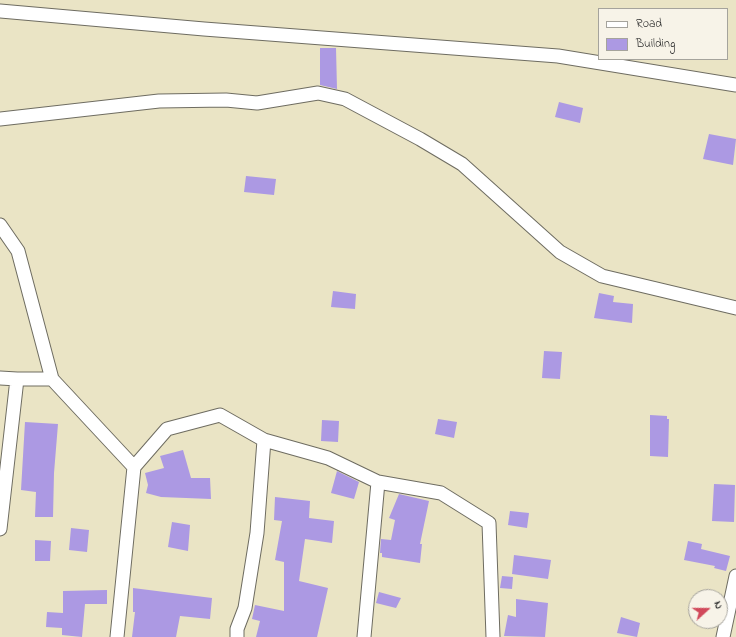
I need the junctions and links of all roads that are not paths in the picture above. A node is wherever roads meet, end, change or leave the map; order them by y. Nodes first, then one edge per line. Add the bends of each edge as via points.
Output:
1 (0, 11) edge
2 (736, 85) edge
3 (0, 119) edge
4 (0, 225) edge
5 (736, 308) edge
6 (0, 378) edge
7 (17, 379) junction
8 (52, 379) junction
9 (264, 440) junction
10 (134, 467) junction
11 (378, 482) junction
12 (0, 529) edge
13 (736, 576) edge
14 (117, 637) edge
15 (237, 637) edge
16 (364, 637) edge
17 (493, 637) edge
18 (723, 637) edge

1 - 2 street via 558,56
3 - 5 street via 159,101 226,100 257,103 318,94 345,99 462,164 560,252 602,276
4 - 8 street via 18,251
6 - 7 street
7 - 8 street
7 - 12 street
8 - 10 street
9 - 10 street via 220,415 167,429
9 - 11 street via 328,458
9 - 15 street via 257,533 245,608 237,629
10 - 14 street
11 - 16 street
11 - 17 street via 441,493 489,523
13 - 18 street

